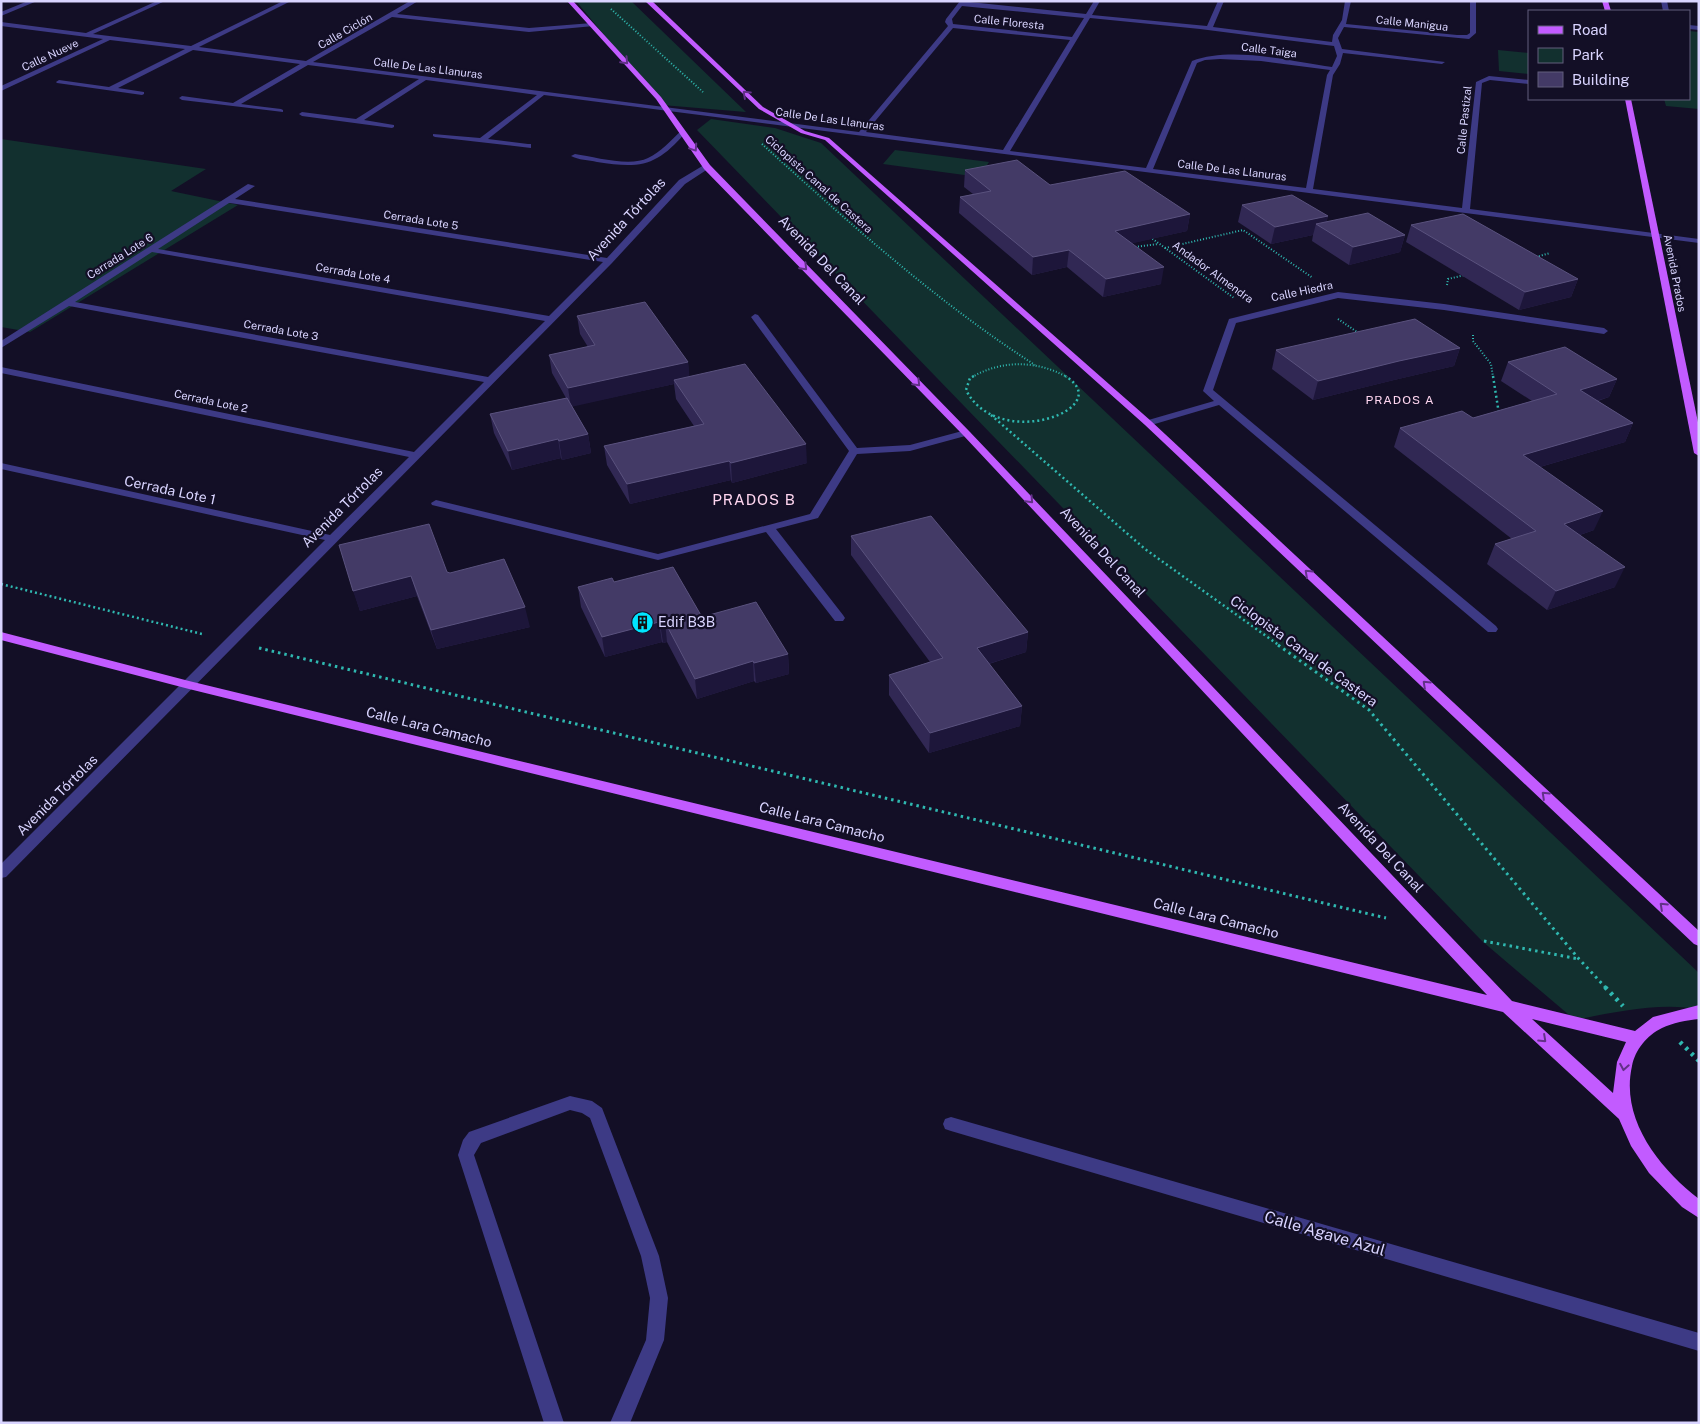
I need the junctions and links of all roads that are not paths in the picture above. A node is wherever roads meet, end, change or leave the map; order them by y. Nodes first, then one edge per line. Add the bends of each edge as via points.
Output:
1 (34, 1) edge
2 (162, 1) edge
3 (288, 1) edge
4 (416, 1) edge
5 (570, 1) edge
6 (648, 1) edge
7 (1097, 1) edge
8 (1221, 1) edge
9 (1348, 1) edge
10 (1473, 1) edge
11 (962, 2) edge
12 (1, 14) edge
13 (393, 15) junction
14 (1088, 16) junction
15 (1, 24) edge
16 (592, 25) junction
17 (1341, 25) junction
18 (951, 26) junction
19 (1209, 29) junction
20 (86, 35) junction
21 (107, 39) junction
22 (1075, 39) junction
23 (1338, 48) junction
24 (192, 49) junction
25 (1442, 62) dead end
26 (307, 64) junction
27 (1334, 69) junction
28 (424, 79) junction
29 (59, 82) dead end
30 (1528, 82) edge
31 (1, 89) edge
32 (110, 89) junction
33 (142, 93) dead end
34 (542, 94) junction
35 (182, 98) dead end
36 (1628, 100) edge
37 (234, 105) junction
38 (665, 109) junction
39 (281, 111) dead end
40 (302, 114) dead end
41 (358, 121) junction
42 (784, 123) junction
43 (392, 126) dead end
44 (684, 132) junction
45 (435, 135) dead end
46 (860, 135) junction
47 (482, 140) junction
48 (528, 146) dead end
49 (1005, 153) junction
50 (575, 156) dead end
51 (707, 167) junction
52 (1148, 171) junction
53 (251, 186) dead end
54 (1309, 192) junction
55 (230, 201) junction
56 (1466, 211) junction
57 (1656, 236) junction
58 (1699, 241) edge
59 (152, 250) junction
60 (609, 261) junction
61 (68, 303) junction
62 (755, 316) dead end
63 (552, 318) junction
64 (1604, 331) dead end
65 (1, 345) edge
66 (1, 370) edge
67 (490, 380) junction
68 (1221, 402) junction
69 (1148, 423) junction
70 (966, 433) junction
71 (854, 451) junction
72 (1699, 453) edge
73 (416, 456) junction
74 (1, 466) edge
75 (436, 503) dead end
76 (769, 528) junction
77 (333, 540) junction
78 (839, 618) dead end
79 (1492, 629) dead end
80 (1, 636) edge
81 (189, 686) junction
82 (1, 873) edge
83 (1699, 940) edge
84 (1507, 1006) junction
85 (1699, 1012) edge
86 (1637, 1038) junction
87 (1625, 1114) junction
88 (951, 1124) dead end
89 (1699, 1210) edge
90 (1699, 1342) edge
91 (554, 1423) edge
92 (620, 1423) edge

1 - 12 street
2 - 20 street
3 - 24 street
4 - 13 street, Calle Ciclón
5 - 16 main road, Avenida Del Canal
42 -> 6 main road via 761,108
7 - 14 street
8 - 19 street
9 - 17 street
10 - 17 street, Calle Manigua via 1473,33 1469,37
11 - 14 street
11 - 18 street via 948,22
13 - 16 street via 529,30
13 - 26 street, Calle Ciclón
14 - 19 street
14 - 22 street
15 - 20 street, Calle De Las Llanuras
16 -> 38 main road, Avenida Del Canal via 659,98
17 - 23 street via 1334,41
18 - 22 street, Calle Floresta
18 - 46 street
19 - 23 street
20 - 21 street, Calle De Las Llanuras
21 - 24 street, Calle De Las Llanuras
21 - 31 street, Calle Nueve
22 - 49 street
23 - 25 street
23 - 27 street via 1338,64
24 - 26 street, Calle De Las Llanuras
24 - 32 street
26 - 28 street, Calle De Las Llanuras
26 - 37 street, Calle Ciclón
27 - 52 street, Calle Taiga via 1223,56 1198,59
27 - 54 street via 1330,75
28 - 34 street, Calle De Las Llanuras
28 - 41 street
29 - 32 street
30 - 56 street, Calle Pastizal via 1489,78 1479,82
32 - 33 street
34 - 38 street, Calle De Las Llanuras
34 - 47 street
35 - 37 street
36 - 57 main road, Avenida Prados
37 - 39 street
38 - 42 street, Calle De Las Llanuras
38 - 44 main road, Avenida Del Canal
40 - 41 street
41 - 43 street
42 - 46 street, Calle De Las Llanuras
42 - 69 main road via 827,139
44 - 50 street via 644,162
44 -> 51 main road, Avenida Del Canal
45 - 47 street
46 - 49 street, Calle De Las Llanuras
47 - 48 street
49 - 52 street, Calle De Las Llanuras
51 - 60 street, Avenida Tórtolas via 682,182
51 -> 70 main road, Avenida Del Canal
52 - 54 street, Calle De Las Llanuras
53 - 55 street, Cerrada Lote 6
54 - 56 street, Calle De Las Llanuras
55 - 59 street, Cerrada Lote 6
55 - 60 street, Cerrada Lote 5
56 - 57 street, Calle De Las Llanuras
57 - 58 street, Calle De Las Llanuras
57 - 72 main road, Avenida Prados
59 - 61 street, Cerrada Lote 6
59 - 63 street, Cerrada Lote 4
60 - 63 street, Avenida Tórtolas
61 - 65 street, Cerrada Lote 6
61 - 67 street, Cerrada Lote 3
62 - 71 street
63 - 67 street, Avenida Tórtolas
64 - 68 street, Calle Hiedra via 1338,295 1232,321 1208,392
66 - 73 street, Cerrada Lote 2
67 - 73 street, Avenida Tórtolas
68 - 69 street
68 - 79 street
83 -> 69 main road
70 - 71 street via 910,448
70 -> 84 main road, Avenida Del Canal
71 - 76 street via 814,516
73 - 77 street, Avenida Tórtolas
74 - 77 street, Cerrada Lote 1
75 - 76 street via 658,557
76 - 78 street
77 - 81 street, Avenida Tórtolas
80 - 81 main road, Calle Lara Camacho
81 - 82 street, Avenida Tórtolas
81 - 84 main road, Calle Lara Camacho
84 - 86 main road, Calle Lara Camacho
84 -> 87 main road, Avenida Del Canal
85 - 86 main road, Avenida Del Canal via 1659,1022
86 -> 87 main road, Avenida Del Canal via 1625,1059 1621,1084
87 - 89 main road, Avenida Del Canal via 1647,1157 1684,1199
88 - 90 street, Calle Agave Azul
91 - 92 street via 466,1155 475,1137 570,1104 586,1106 596,1113 650,1256 659,1298 655,1340

